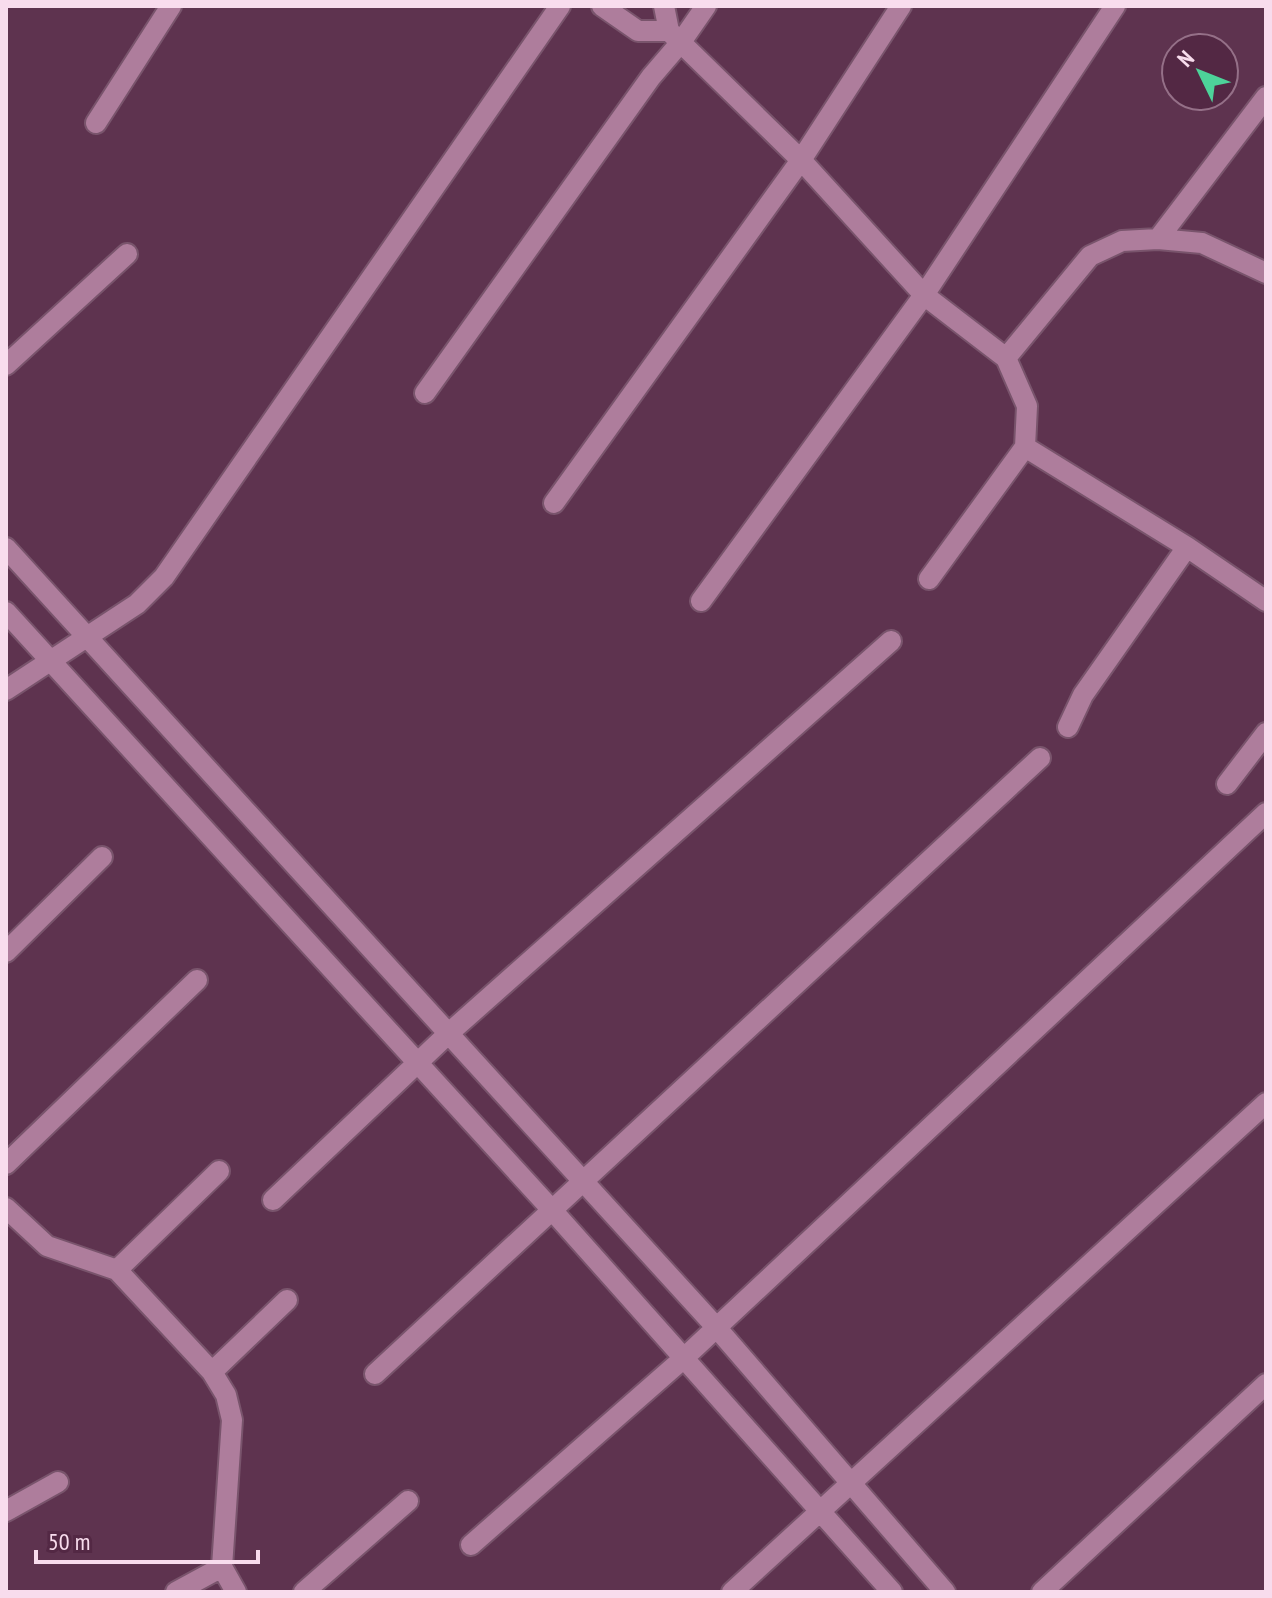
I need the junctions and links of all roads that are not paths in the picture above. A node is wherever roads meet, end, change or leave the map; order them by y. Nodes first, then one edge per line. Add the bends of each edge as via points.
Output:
1 (171, 6) edge
2 (560, 6) edge
3 (602, 6) edge
4 (664, 6) edge
5 (706, 6) edge
6 (901, 6) edge
7 (1115, 6) edge
8 (675, 37) junction
9 (1266, 97) edge
10 (96, 123) dead end
11 (801, 160) junction
12 (1158, 239) junction
13 (127, 254) dead end
14 (1266, 273) edge
15 (924, 295) junction
16 (1006, 358) junction
17 (6, 365) edge
18 (425, 393) dead end
19 (1025, 447) junction
20 (554, 503) dead end
21 (1187, 547) junction
22 (6, 548) edge
23 (929, 579) dead end
24 (701, 601) dead end
25 (1266, 601) edge
26 (6, 612) edge
27 (87, 638) junction
28 (891, 641) dead end
29 (50, 660) junction
30 (6, 690) edge
31 (1068, 727) dead end
32 (1266, 733) edge
33 (1040, 758) dead end
34 (1227, 784) dead end
35 (1266, 813) edge
36 (102, 857) dead end
37 (6, 952) edge
38 (197, 980) dead end
39 (449, 1033) junction
40 (417, 1064) junction
41 (1266, 1103) edge
42 (6, 1164) edge
43 (219, 1171) dead end
44 (583, 1183) junction
45 (273, 1200) dead end
46 (6, 1208) edge
47 (552, 1210) junction
48 (117, 1270) junction
49 (287, 1300) dead end
50 (716, 1327) junction
51 (684, 1358) junction
52 (212, 1372) junction
53 (375, 1374) dead end
54 (1266, 1384) edge
55 (58, 1482) dead end
56 (851, 1484) junction
57 (408, 1501) dead end
58 (6, 1511) edge
59 (820, 1513) junction
60 (471, 1545) dead end
61 (222, 1567) junction
62 (176, 1592) edge
63 (236, 1592) edge
64 (304, 1592) edge
65 (732, 1592) edge
66 (892, 1592) edge
67 (945, 1592) edge
68 (1042, 1592) edge

1 - 10 street
2 - 27 street via 164,577 137,604
3 - 8 street via 638,31
4 - 8 street
5 - 8 street
6 - 11 street
7 - 15 street
8 - 11 street
8 - 18 street
9 - 12 street
11 - 15 street
11 - 20 street
12 - 14 street via 1202,243
12 - 16 street via 1122,241 1090,256
13 - 17 street
15 - 16 street
15 - 24 street
16 - 19 street via 1027,406
19 - 21 street
19 - 23 street
21 - 25 street
21 - 31 street via 1083,695
22 - 27 street
26 - 29 street
27 - 29 street
27 - 39 street
28 - 39 street
29 - 30 street
29 - 40 street
32 - 34 street
33 - 44 street
35 - 50 street
36 - 37 street
38 - 42 street
39 - 40 street
39 - 44 street
40 - 45 street
40 - 47 street
41 - 56 street
43 - 48 street
44 - 47 street
44 - 50 street
46 - 48 street via 47,1246
47 - 51 street
47 - 53 street
48 - 52 street
49 - 52 street
50 - 51 street
50 - 56 street
51 - 59 street
51 - 60 street
52 - 61 street via 226,1395 232,1420
54 - 68 street
55 - 58 street
56 - 59 street
56 - 67 street
57 - 64 street
59 - 65 street
59 - 66 street
61 - 62 street
61 - 63 street

